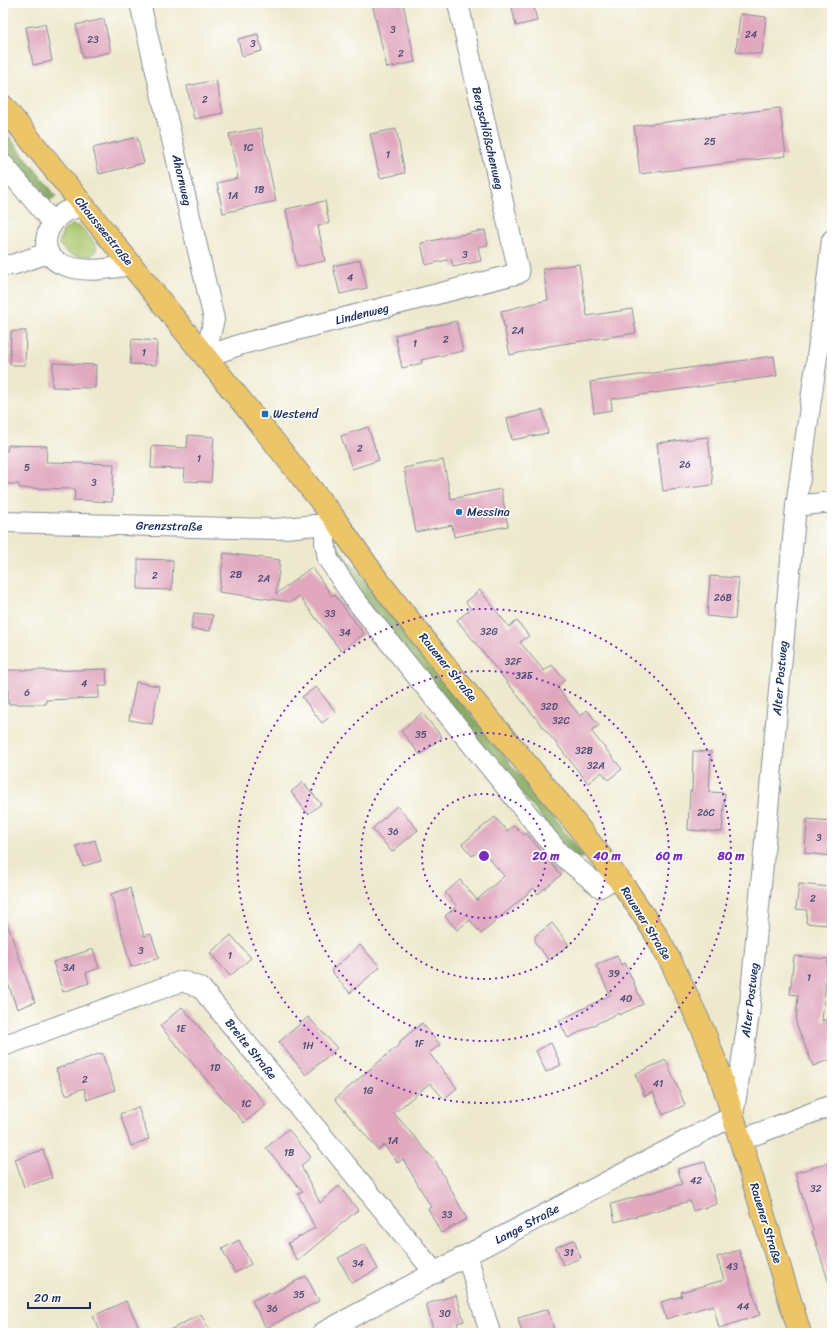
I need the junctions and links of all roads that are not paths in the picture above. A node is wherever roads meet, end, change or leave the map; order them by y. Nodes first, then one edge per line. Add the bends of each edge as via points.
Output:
1 (140, 3) edge
2 (458, 3) edge
3 (3, 106) edge
4 (3, 164) edge
5 (84, 206) junction
6 (52, 222) junction
7 (832, 240) edge
8 (48, 253) junction
9 (3, 265) edge
10 (131, 265) junction
11 (519, 273) joint
12 (205, 357) junction
13 (832, 502) edge
14 (796, 506) junction
15 (330, 521) junction
16 (3, 522) edge
17 (616, 877) junction
18 (3, 1046) edge
19 (832, 1105) edge
20 (733, 1116) junction
21 (740, 1140) junction
22 (467, 1255) junction
23 (435, 1273) junction
24 (322, 1333) edge
25 (490, 1333) edge
26 (800, 1333) edge

1 - 12 street, Ahornweg via 214,319
2 - 11 street, Bergschlößchenweg
3 - 5 main road, Chausseestraße
4 - 6 street
5 - 6 street via 68,210
5 - 10 main road, Chausseestraße
6 - 8 street via 46,242
7 - 14 street, Alter Postweg
8 - 9 street via 12,265
8 - 10 street via 58,262 85,270 106,270
10 - 12 main road, Chausseestraße
11 - 12 street, Lindenweg via 242,344
12 - 15 main road via 271,438
13 - 14 street
14 - 20 street, Alter Postweg via 749,1014
15 - 16 street, Grenzstraße via 275,529
15 - 17 main road, Rauener Straße via 458,682 565,810
15 - 17 street via 325,542 328,559 353,597 560,854 600,887
17 - 20 main road, Rauener Straße via 654,931 673,966 704,1032
18 - 23 street, Breite Straße via 182,981 201,988
19 - 21 street
20 - 21 main road, Rauener Straße
20 - 22 street, Lange Straße
21 - 26 main road, Rauener Straße
22 - 23 street, Lange Straße
22 - 25 street
23 - 24 street, Lange Straße

